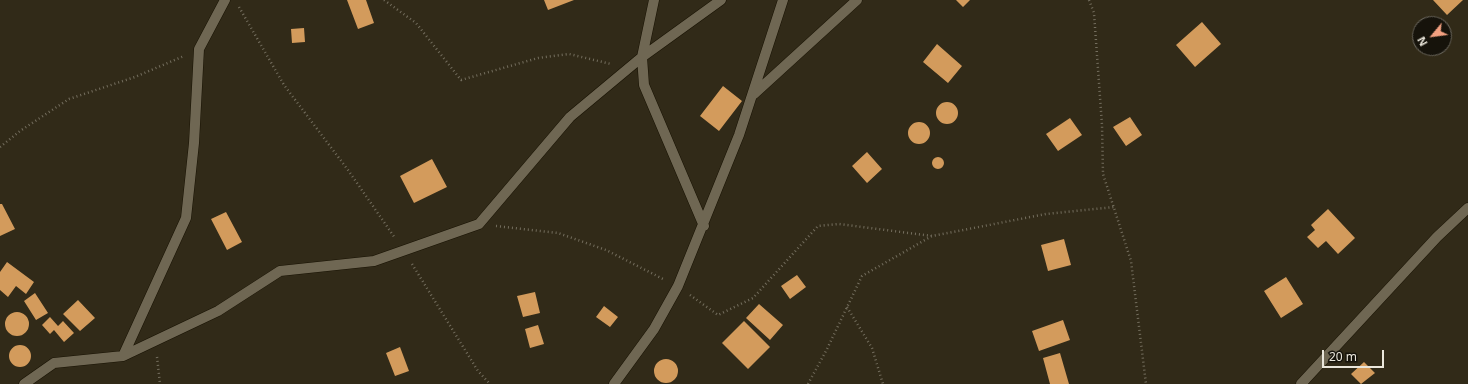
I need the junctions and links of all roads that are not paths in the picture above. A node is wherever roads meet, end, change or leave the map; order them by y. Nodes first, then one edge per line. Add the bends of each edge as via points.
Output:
1 (225, 0) edge
2 (654, 0) edge
3 (721, 0) edge
4 (783, 0) edge
5 (857, 0) edge
6 (642, 57) junction
7 (752, 96) junction
8 (1468, 208) edge
9 (704, 226) junction
10 (123, 356) junction
11 (24, 384) edge
12 (614, 384) edge
13 (1301, 384) edge

1 - 10 street via 199,49 194,143 186,218
2 - 6 street
3 - 6 street
4 - 7 street
5 - 7 street
6 - 9 street via 644,85
6 - 10 street via 570,116 479,224 374,261 280,271 218,311
7 - 9 street
8 - 13 street via 1437,237
9 - 12 street via 678,286 654,329
10 - 11 street via 54,363

